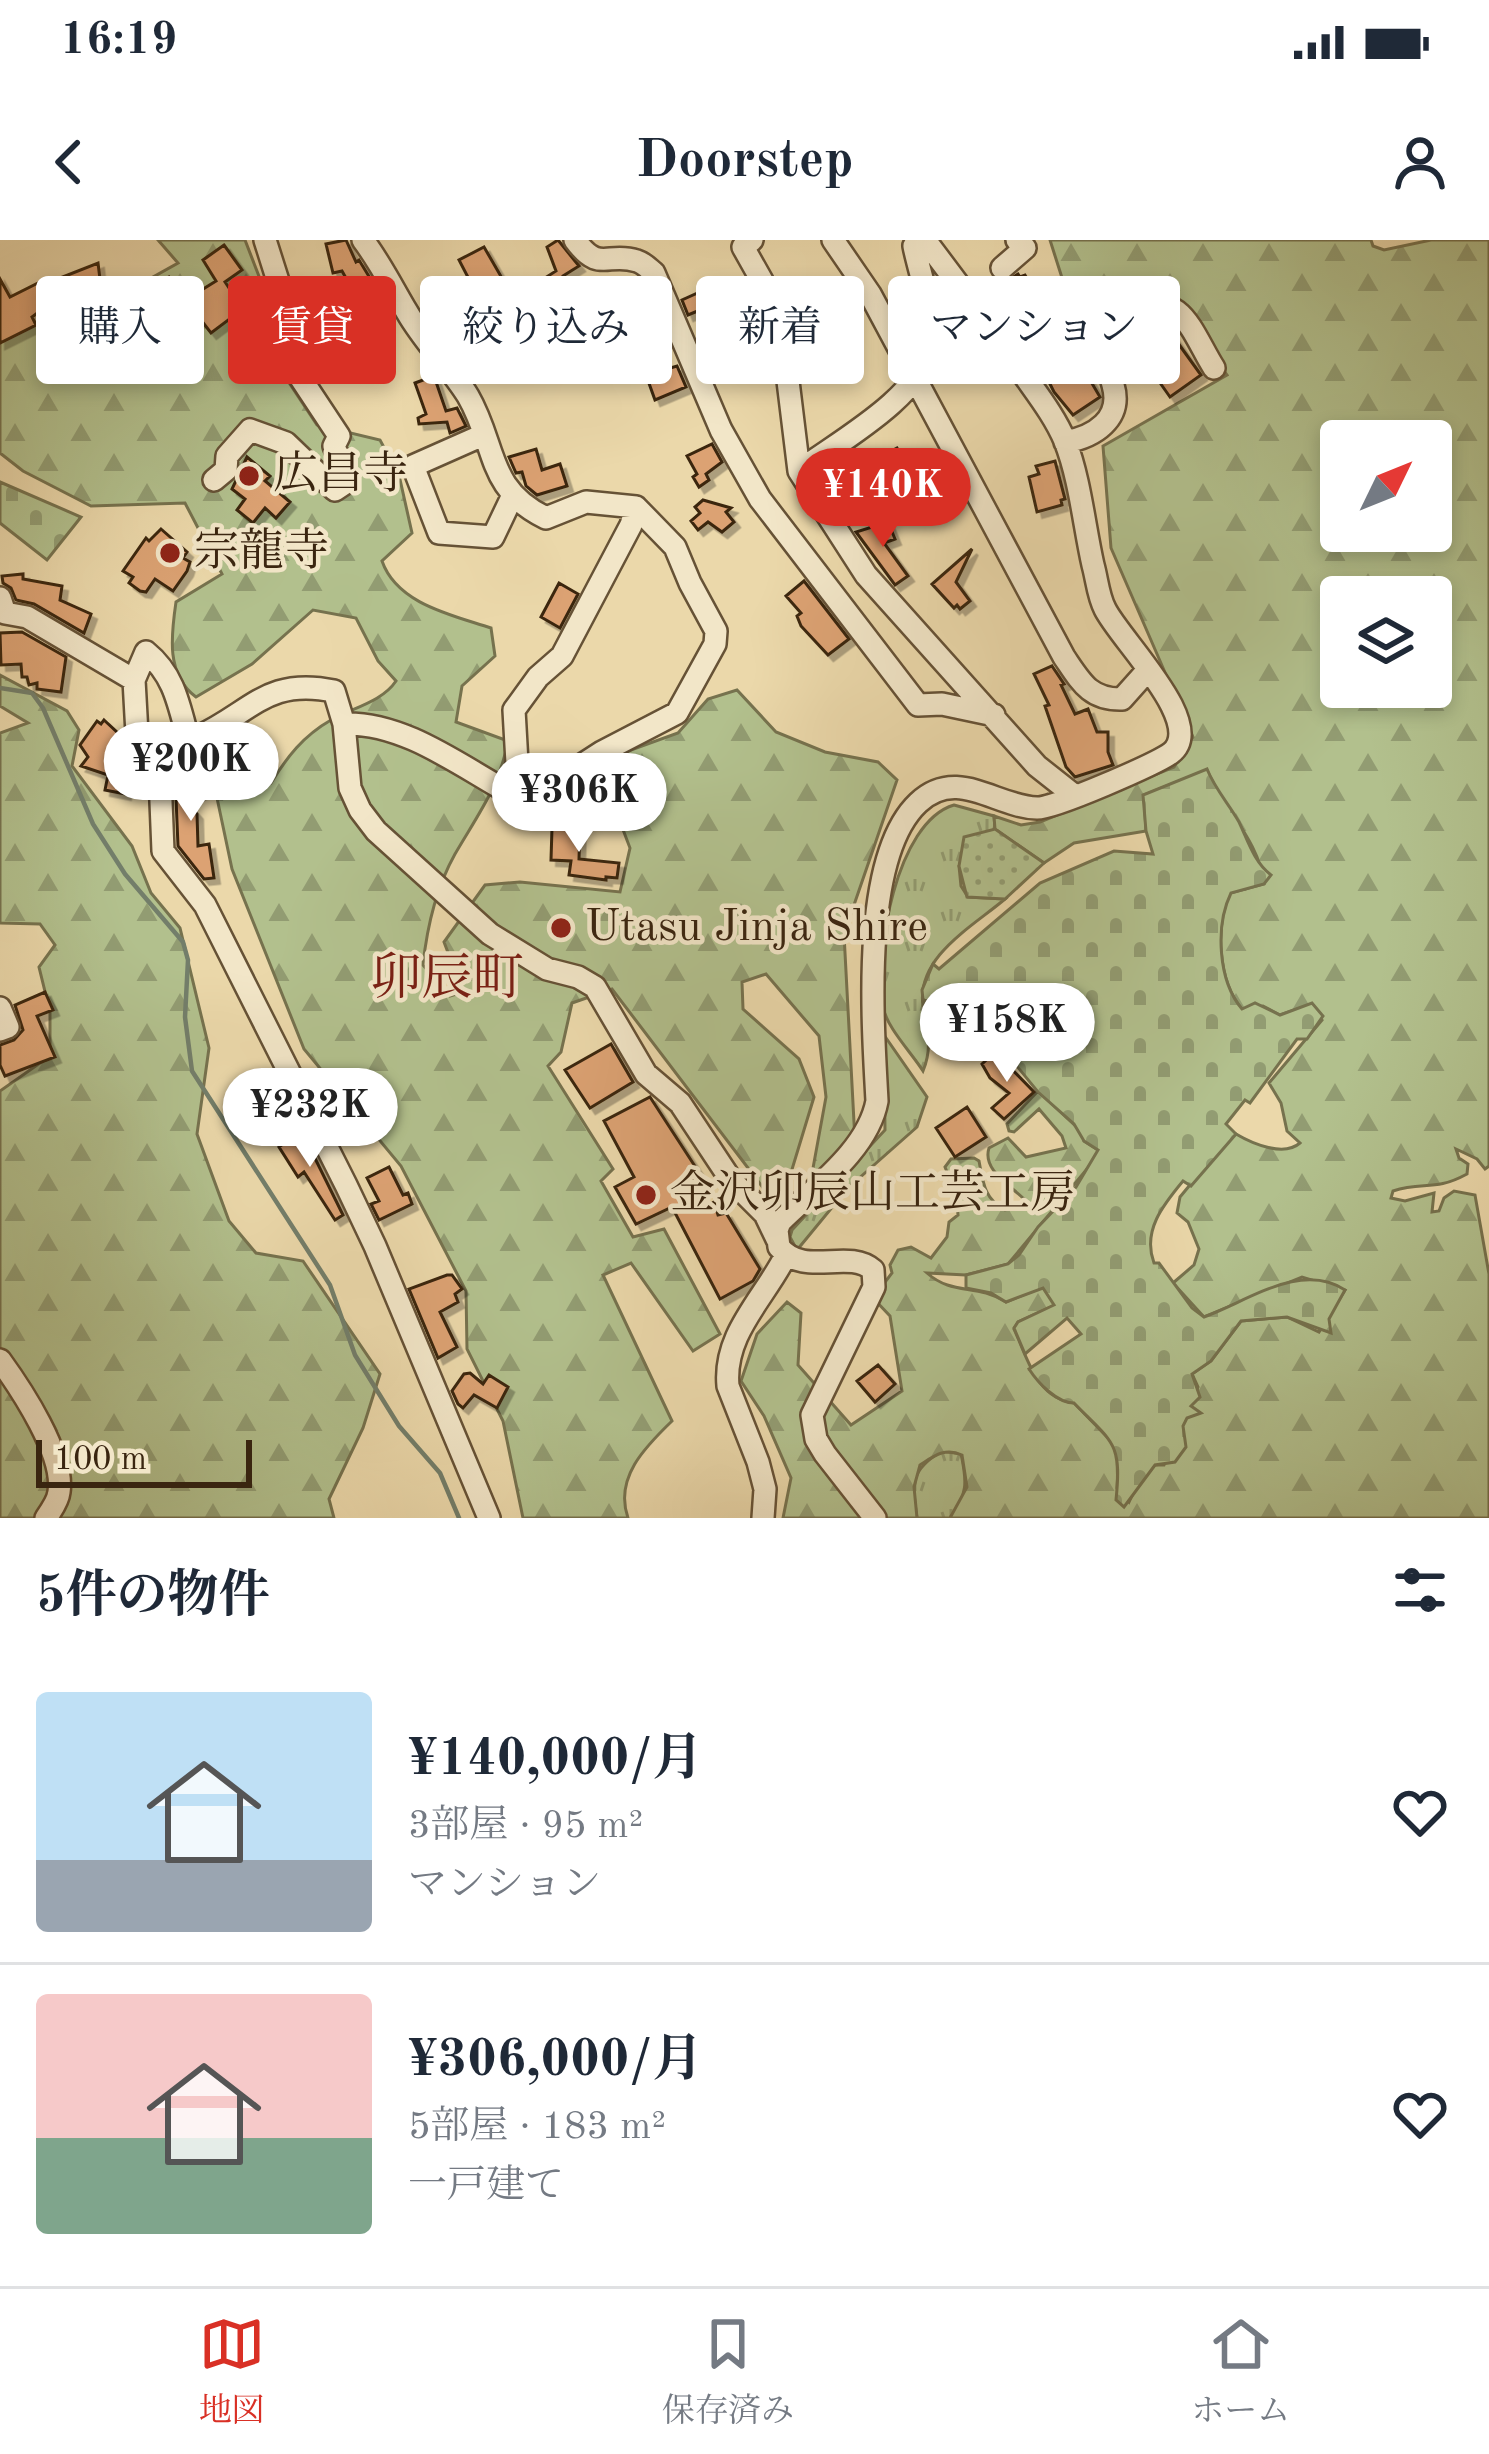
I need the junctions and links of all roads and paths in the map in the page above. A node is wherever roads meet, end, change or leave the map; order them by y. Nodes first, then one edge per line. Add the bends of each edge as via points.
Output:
1 (265, 240) edge
2 (363, 240) edge
3 (574, 240) edge
4 (833, 240) edge
5 (923, 240) edge
6 (1018, 240) edge
7 (741, 242) edge
8 (1002, 268) dead end
9 (920, 276) edge
10 (888, 327) edge
11 (1214, 368) dead end
12 (911, 384) edge
13 (919, 384) edge
14 (483, 435) junction
15 (1065, 442) junction
16 (799, 471) junction
17 (214, 480) dead end
18 (513, 495) junction
19 (636, 507) junction
20 (0, 598) edge
21 (1147, 671) junction
22 (134, 680) junction
23 (994, 715) junction
24 (344, 724) junction
25 (1075, 796) junction
26 (519, 798) junction
27 (0, 1008) edge
28 (0, 1030) edge
29 (781, 1247) junction
30 (0, 1360) edge
31 (46, 1518) edge
32 (489, 1518) edge
33 (763, 1518) edge
34 (875, 1518) edge

1 - 17 street via 284,300 290,362 339,436 334,446 344,484 335,490 286,443 250,430
2 - 14 street via 470,400
3 - 23 street via 587,257 638,261 654,273 721,430 760,499 918,705
4 - 10 street
5 - 9 street via 914,246
5 - 15 street
6 - 8 street via 1025,248
7 - 16 street via 782,332
11 - 15 street via 1178,309 1150,304 1109,331 1102,347 1115,390 1103,427
12 - 16 street
13 - 21 street via 1087,691 1122,699
14 - 18 street
14 - 18 street via 413,466 439,533 493,538
15 - 21 street via 1103,606
16 - 23 street via 866,575
18 - 19 street via 546,518 586,502
19 - 26 street via 562,656 514,710
19 - 26 street via 675,547 715,644 677,713
20 - 22 street via 5,613 27,617
21 - 25 street via 1175,705 1182,735 1175,751
22 - 24 street via 146,652 172,683 186,730 198,737 280,688 334,691
22 - 32 street via 136,734 160,777 163,851 205,905 346,1185
23 - 25 street
24 - 26 street via 410,739
24 - 29 street via 350,788 376,831 490,934 595,987 646,1074 680,1103
25 - 29 street via 1042,809 947,787 905,816 872,946 874,1119 780,1222
27 - 28 street via 8,1027
29 - 33 street via 730,1345 726,1370 765,1489
29 - 34 street via 822,1263 867,1263 876,1278 812,1415 815,1439
30 - 31 street via 57,1470 59,1493

